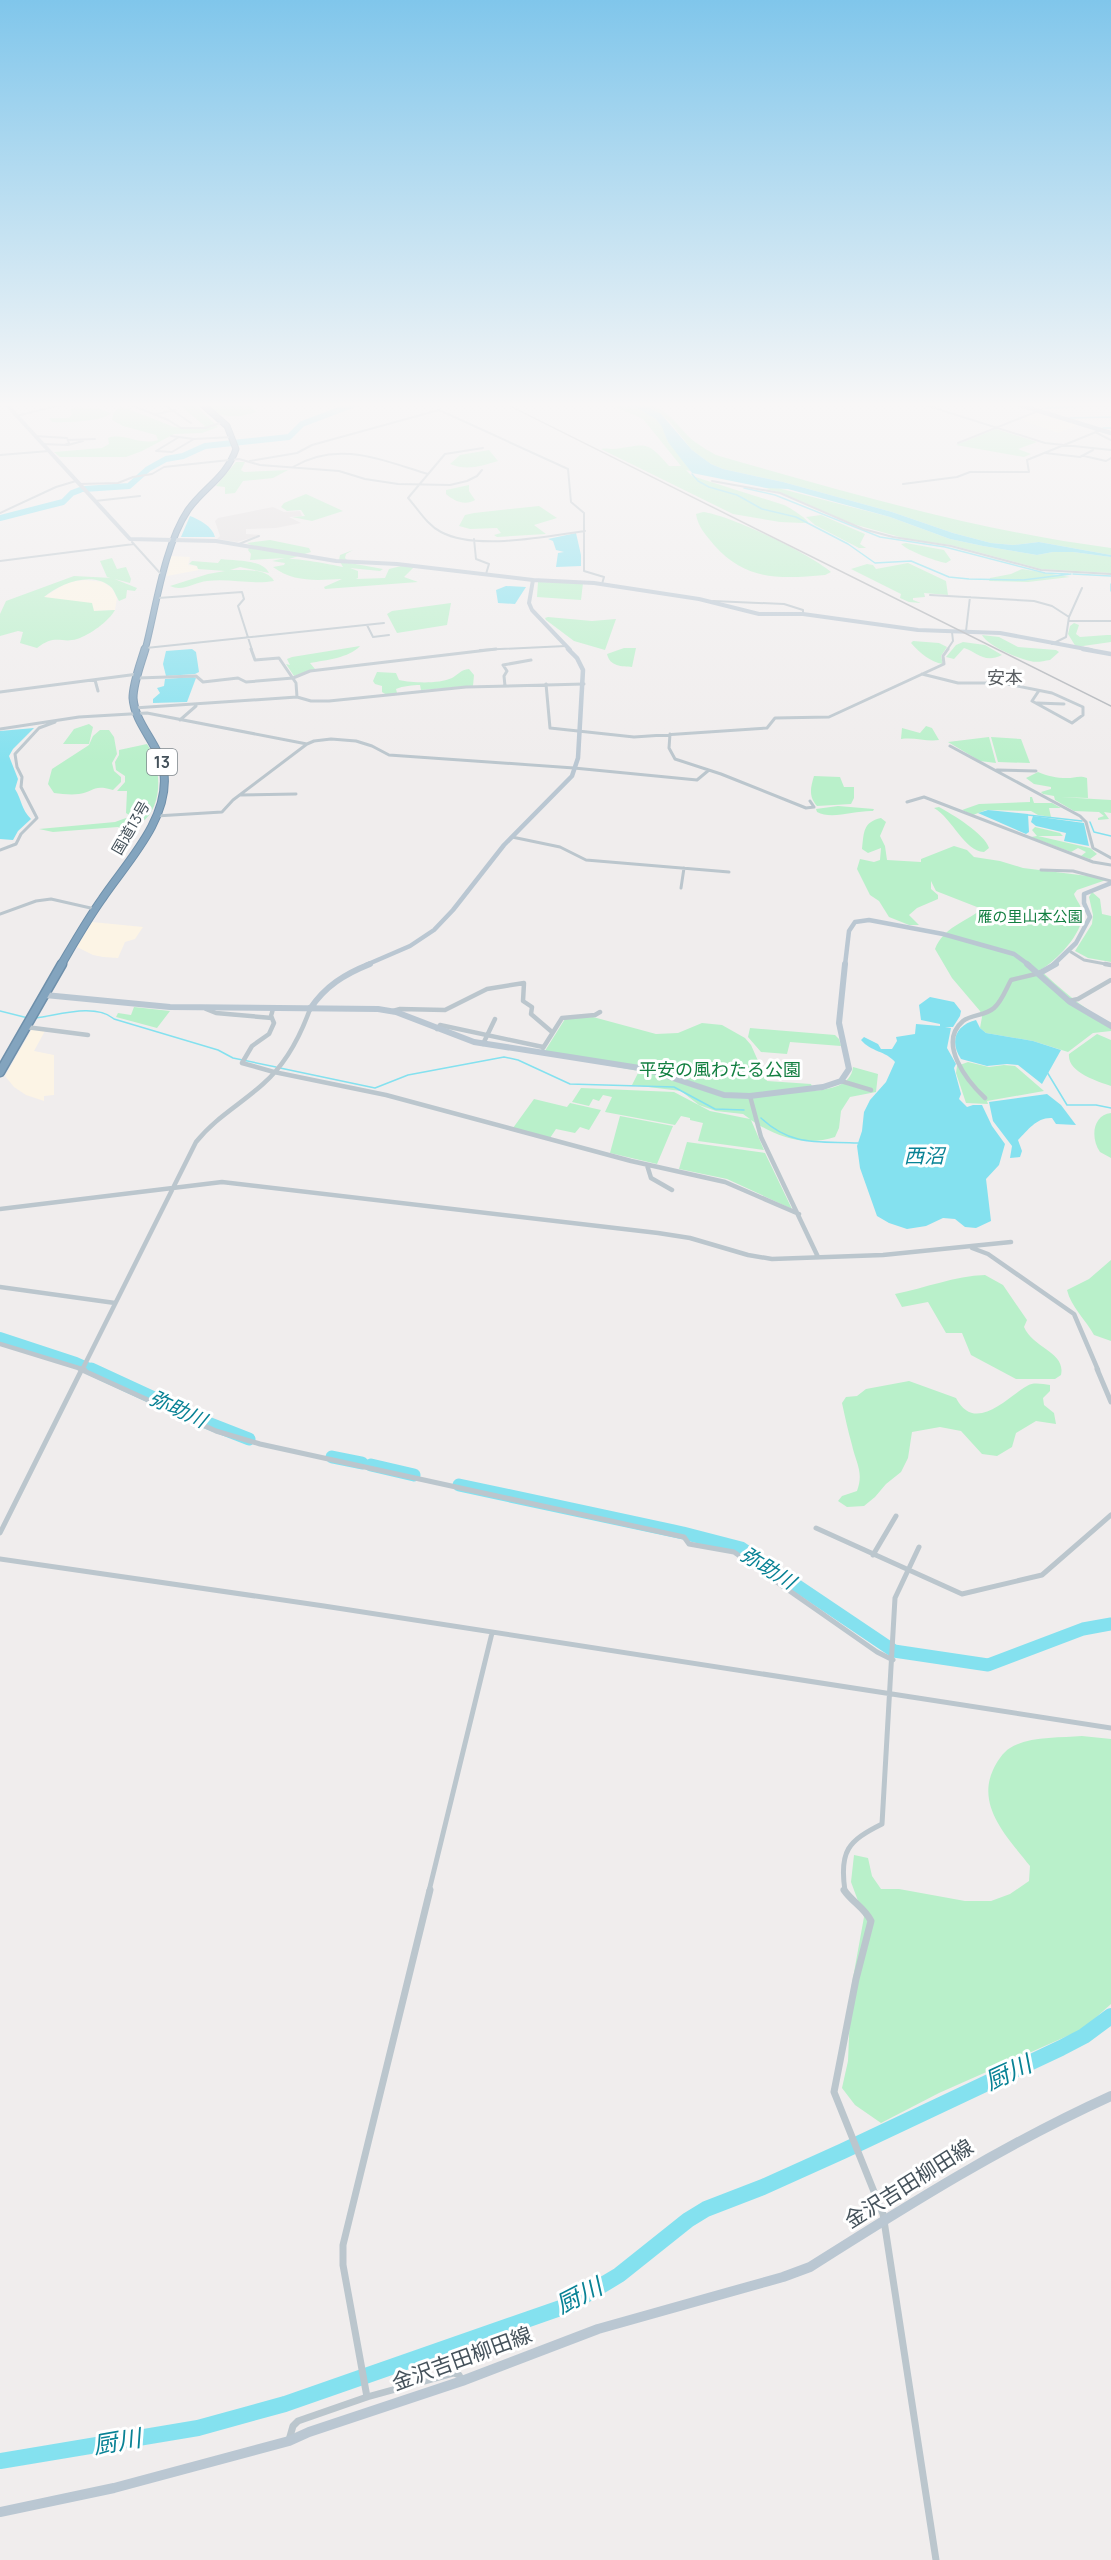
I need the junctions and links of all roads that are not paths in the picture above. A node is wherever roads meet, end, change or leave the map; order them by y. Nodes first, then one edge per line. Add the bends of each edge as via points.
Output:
1 (115, 523) edge
2 (180, 523) edge
3 (432, 523) edge
4 (585, 523) edge
5 (849, 523) edge
6 (585, 531) junction
7 (259, 536) dead end
8 (474, 539) junction
9 (172, 540) junction
10 (134, 542) junction
11 (239, 544) junction
12 (0, 561) edge
13 (164, 574) junction
14 (486, 574) junction
15 (1111, 574) edge
16 (532, 580) junction
17 (602, 584) junction
18 (1082, 588) dead end
19 (930, 595) dead end
20 (970, 597) junction
21 (158, 598) junction
22 (708, 601) junction
23 (803, 614) junction
24 (1069, 619) junction
25 (1111, 621) edge
26 (384, 623) dead end
27 (367, 625) junction
28 (346, 627) junction
29 (966, 631) junction
30 (952, 632) junction
31 (349, 634) dead end
32 (388, 635) dead end
33 (248, 638) junction
34 (1052, 644) junction
35 (566, 646) junction
36 (146, 648) junction
37 (1111, 654) edge
38 (531, 660) dead end
39 (922, 674) junction
40 (138, 676) junction
41 (293, 678) junction
42 (94, 680) junction
43 (546, 684) junction
44 (584, 684) junction
45 (505, 686) junction
46 (98, 691) dead end
47 (0, 692) edge
48 (1038, 692) junction
49 (297, 697) junction
50 (1034, 702) junction
51 (1064, 704) dead end
52 (196, 705) junction
53 (135, 710) junction
54 (58, 720) junction
55 (180, 720) junction
56 (0, 729) edge
57 (579, 732) junction
58 (670, 734) junction
59 (307, 744) junction
60 (950, 746) dead end
61 (574, 768) junction
62 (709, 770) junction
63 (994, 770) junction
64 (1036, 771) dead end
65 (296, 794) dead end
66 (240, 795) junction
67 (810, 801) dead end
68 (907, 802) dead end
69 (156, 816) junction
70 (512, 837) junction
71 (0, 850) edge
72 (1111, 858) edge
73 (1111, 865) edge
74 (684, 868) junction
75 (1041, 870) dead end
76 (729, 872) dead end
77 (1111, 882) edge
78 (681, 888) dead end
79 (95, 909) junction
80 (0, 914) edge
81 (1071, 951) junction
82 (1111, 965) edge
83 (1040, 973) junction
84 (1111, 980) edge
85 (45, 995) junction
86 (1069, 1001) junction
87 (206, 1009) junction
88 (273, 1009) junction
89 (310, 1009) junction
90 (392, 1012) junction
91 (600, 1012) dead end
92 (272, 1018) junction
93 (495, 1018) dead end
94 (27, 1025) junction
95 (1111, 1026) edge
96 (437, 1029) junction
97 (552, 1032) junction
98 (88, 1035) dead end
99 (487, 1035) junction
100 (483, 1044) junction
101 (542, 1050) junction
102 (0, 1072) edge
103 (274, 1072) junction
104 (841, 1081) junction
105 (871, 1090) dead end
106 (750, 1096) junction
107 (985, 1098) dead end
108 (647, 1165) junction
109 (174, 1186) junction
110 (672, 1190) dead end
111 (0, 1209) edge
112 (799, 1214) junction
113 (1011, 1242) dead end
114 (966, 1246) junction
115 (818, 1257) junction
116 (0, 1287) edge
117 (115, 1303) junction
118 (0, 1344) edge
119 (84, 1370) junction
120 (1111, 1402) edge
121 (1111, 1515) edge
122 (896, 1516) dead end
123 (816, 1528) dead end
124 (0, 1533) edge
125 (919, 1547) dead end
126 (873, 1555) junction
127 (0, 1559) edge
128 (906, 1569) junction
129 (492, 1633) junction
130 (894, 1654) junction
131 (891, 1695) junction
132 (1111, 1728) edge
133 (1111, 2096) edge
134 (884, 2221) junction
135 (462, 2381) junction
136 (367, 2394) junction
137 (289, 2442) junction
138 (0, 2512) edge
139 (936, 2560) edge

1 - 10 street
2 - 9 highway
3 - 8 street via 438,530
4 - 6 street
5 - 15 street via 1046,571
6 - 8 street via 539,538
6 - 17 street via 584,571 604,577
7 - 11 street
8 - 14 street via 476,559 489,564
9 - 10 street
9 - 11 street
9 - 13 highway
10 - 12 street
10 - 13 street
11 - 14 street via 336,561
13 - 21 highway
14 - 16 street
16 - 17 street
16 - 35 street via 532,610
17 - 22 street
18 - 24 street
19 - 20 street
20 - 24 street via 1034,601 1052,606
20 - 29 street
21 - 33 street via 242,592 244,598 238,606
21 - 36 highway
22 - 23 street via 759,614
22 - 23 street via 791,605 803,610
23 - 30 street
24 - 25 street
24 - 34 street via 1064,638
26 - 27 street
27 - 28 street
27 - 32 street via 373,637
28 - 31 street
28 - 33 street
29 - 30 street
29 - 34 street via 1000,633
30 - 39 street via 953,641 943,656 944,664
33 - 36 street
33 - 41 street via 255,660 279,658
34 - 37 street
35 - 41 street via 457,653 310,671
35 - 44 street via 581,664
36 - 40 highway
38 - 45 street via 504,665
39 - 48 street via 958,683 1002,683
39 - 58 street via 829,717 780,718 767,728
40 - 41 street via 196,676 203,682
40 - 42 street
40 - 53 highway via 133,696
41 - 49 street
42 - 46 street
42 - 47 street
43 - 44 street
43 - 45 street
43 - 57 street via 550,728
44 - 57 street
45 - 49 street via 329,701
48 - 50 street
48 - 50 street via 1070,700 1083,707 1083,715 1072,723
49 - 52 street
50 - 51 street
52 - 53 street
52 - 55 street
53 - 54 street
53 - 55 street
53 - 69 highway, 国道13号 / 13 via 157,746 163,766 164,789
54 - 56 street
54 - 71 street via 39,728 17,750 21,788 37,818 16,844
55 - 59 street
57 - 58 street via 633,737
57 - 61 street
58 - 62 street via 669,747 675,759
59 - 61 street via 338,739 389,755
59 - 66 street
60 - 63 street
61 - 62 street via 698,780
61 - 70 street via 561,789
62 - 67 street via 806,808 814,807
63 - 64 street
63 - 72 street via 1084,819 1093,848
65 - 66 street
66 - 69 street via 221,812
68 - 73 street via 922,795 1093,862
69 - 79 highway, 国道13号 / 13
70 - 74 street via 560,847 586,860
70 - 89 street via 426,937 332,983
74 - 76 street
74 - 78 street
75 - 77 street via 1078,872
77 - 81 street via 1084,894 1090,916
79 - 80 street via 47,899
79 - 85 highway, 国道13号 / 13
81 - 82 street via 1084,960
81 - 83 street
83 - 86 street
83 - 104 street via 1014,954 953,936 869,920 855,922 849,931 839,1023 849,1069
83 - 107 street via 1011,980 994,1007 965,1020 955,1031 954,1053
84 - 86 street
85 - 87 street
85 - 94 highway, 国道13号 / 13
86 - 95 street
87 - 88 street
87 - 92 street
88 - 89 street
88 - 92 street
89 - 90 street
89 - 103 street via 296,1041
90 - 96 street
90 - 97 street via 445,1010 487,989 524,983 523,1000 532,1007 531,1014
91 - 97 street via 562,1018
92 - 103 street via 269,1034 249,1051 242,1063
93 - 99 street
94 - 98 street
94 - 102 highway, 国道13号 / 13
96 - 99 street via 440,1025
96 - 100 street
97 - 101 street
99 - 100 street
99 - 101 street via 520,1039
100 - 101 street
101 - 106 street via 646,1069 709,1091
103 - 108 street via 386,1095
103 - 109 street via 207,1127
104 - 105 street
104 - 106 street via 823,1088
106 - 112 street via 761,1137
108 - 110 street via 651,1179
108 - 112 street via 725,1182
109 - 111 street
109 - 115 street via 222,1182 316,1192 658,1233 772,1259
109 - 117 street
112 - 115 street
113 - 114 street
114 - 115 street
114 - 120 street via 988,1254 1074,1314
116 - 117 street
117 - 119 street
118 - 119 street
119 - 124 street
119 - 130 street via 216,1431 260,1444 684,1537 689,1544 734,1552 877,1652
121 - 128 street via 1036,1578 962,1594
122 - 126 street
123 - 126 street
125 - 128 street
126 - 128 street
127 - 129 street
128 - 130 street via 895,1598
129 - 131 street
129 - 136 street via 343,2245 342,2265
130 - 131 street
131 - 132 street
131 - 134 street via 882,1824 860,1835 845,1855 844,1890 871,1921 834,2092
133 - 134 street, 金沢吉田柳田線 via 960,2173
134 - 135 street, 金沢吉田柳田線 via 810,2267 598,2329
134 - 139 street
135 - 136 street via 454,2373
135 - 137 street, 金沢吉田柳田線
136 - 137 street via 297,2421
137 - 138 street, 金沢吉田柳田線 via 114,2488

